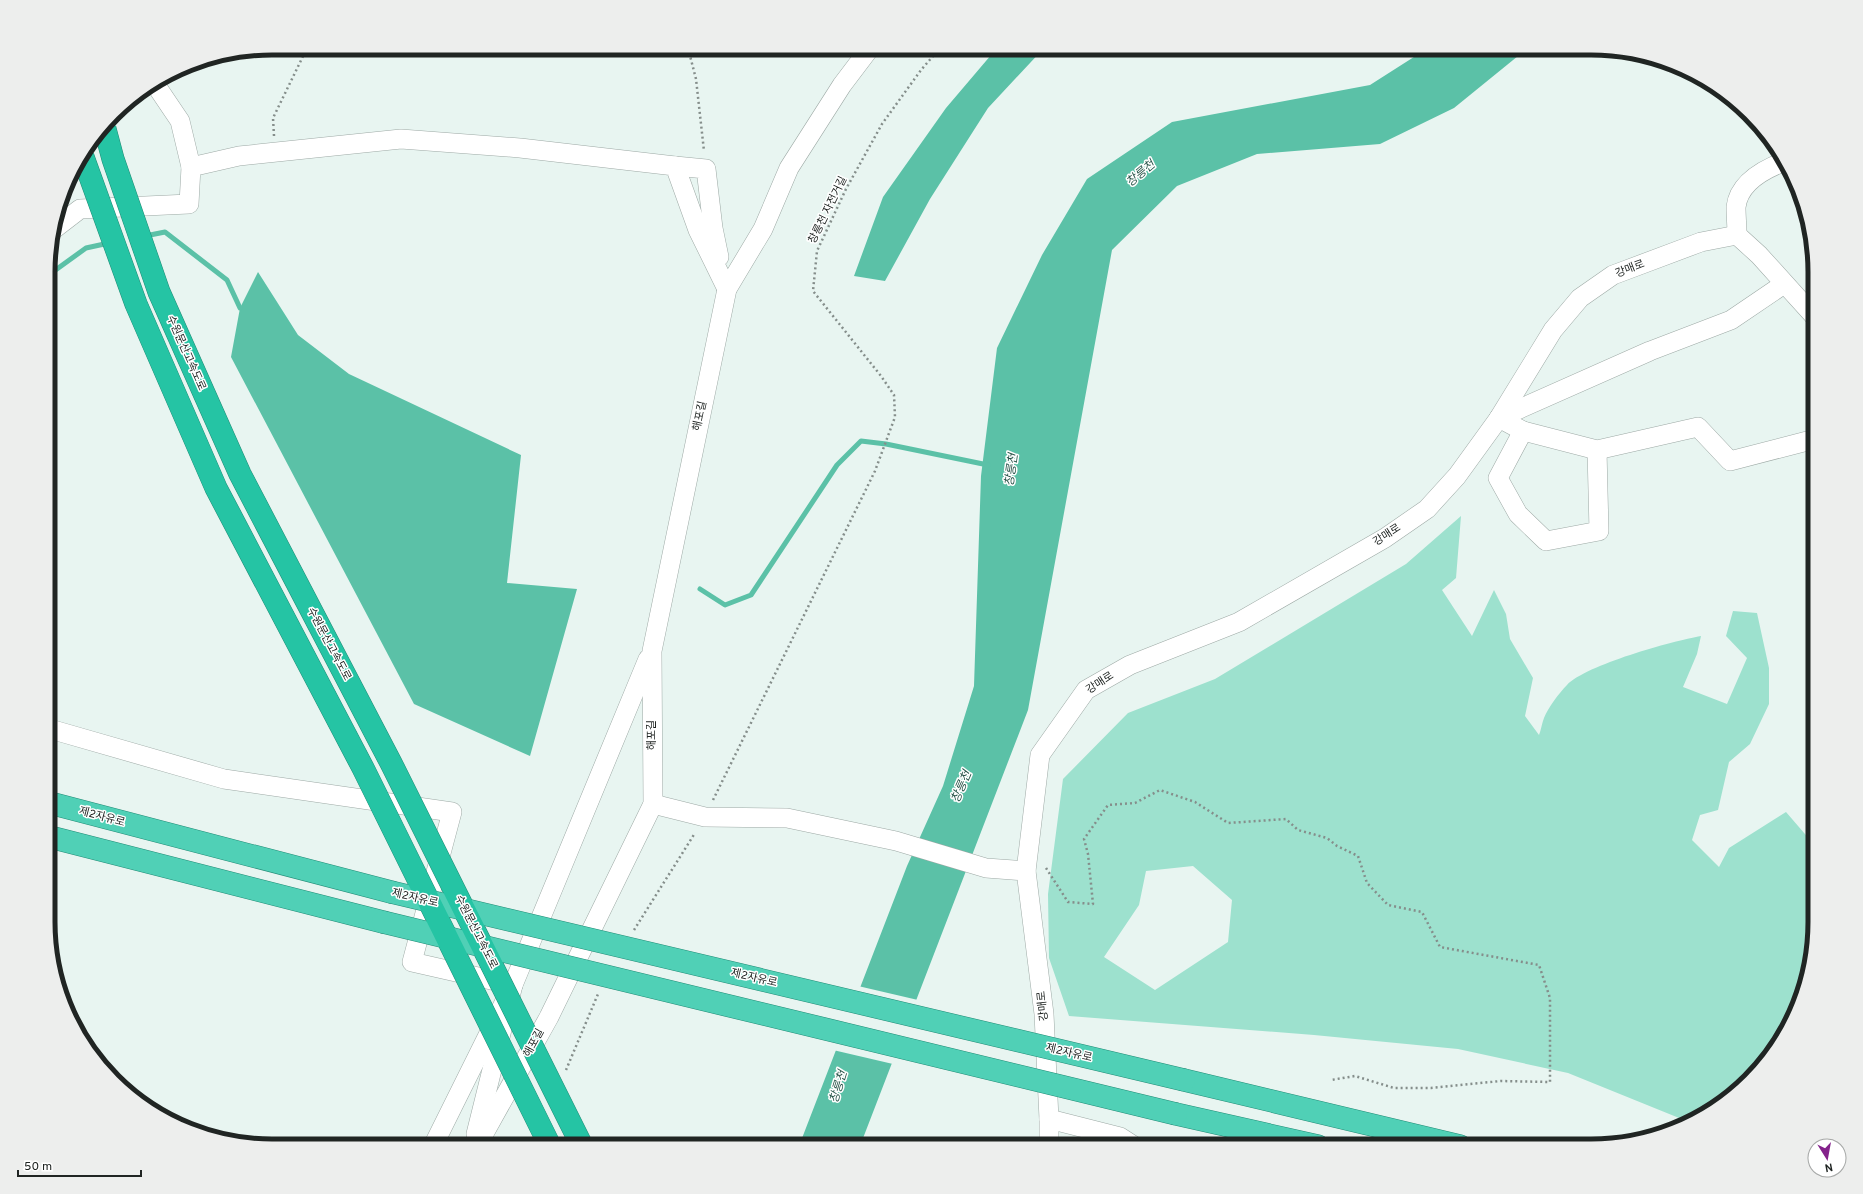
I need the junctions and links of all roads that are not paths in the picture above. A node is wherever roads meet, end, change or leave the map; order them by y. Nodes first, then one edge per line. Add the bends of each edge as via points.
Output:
1 (865, 55) edge
2 (157, 88) edge
3 (106, 133) edge
4 (85, 162) edge
5 (1779, 164) edge
6 (675, 166) junction
7 (191, 167) junction
8 (60, 224) edge
9 (1737, 235) junction
10 (1784, 284) junction
11 (726, 289) junction
12 (1808, 311) edge
13 (1499, 418) junction
14 (1522, 431) junction
15 (1808, 441) edge
16 (1597, 450) junction
17 (652, 651) junction
18 (55, 730) edge
19 (55, 804) edge
20 (653, 804) junction
21 (55, 838) edge
22 (1026, 870) junction
23 (513, 985) junction
24 (1049, 1120) junction
25 (436, 1139) edge
26 (475, 1139) edge
27 (481, 1139) edge
28 (547, 1139) edge
29 (578, 1139) edge
30 (1048, 1139) edge
31 (1123, 1139) edge
32 (1287, 1139) edge
33 (1431, 1139) edge

1 - 11 street via 842,85 789,168 763,229
2 - 7 street via 180,121
3 - 29 highway, 수원문산고속도로, bridge via 159,292 240,474 387,756
4 - 28 highway, bridge via 136,304 216,488 363,768
5 - 9 street via 1756,176 1739,196 1736,207
6 - 7 street via 520,148 401,139 274,151
6 - 11 street via 698,230
6 - 11 street via 706,169 713,228
7 - 8 street via 189,204 80,209
9 - 10 street
9 - 13 street, 강매로 via 1701,242 1613,275 1580,298 1553,330
10 - 12 street
10 - 13 street via 1731,320 1650,351
11 - 17 street, 해포길
13 - 14 street
13 - 22 street, 강매로 via 1457,476 1427,509 1385,538 1239,622 1130,665 1086,690 1040,755
14 - 16 street
14 - 16 street via 1498,478 1518,514 1546,541 1599,531
15 - 16 street via 1730,461 1698,427
17 - 20 street, 해포길
17 - 23 street
18 - 23 street via 224,779 452,812 412,962
19 - 33 highway, 제2자유로, bridge via 391,892
20 - 22 street via 705,817 787,818 896,841 986,868
20 - 27 street, 해포길 via 549,1017
21 - 32 highway, bridge via 383,922
22 - 24 street, 강매로 via 1044,1014
23 - 25 street
23 - 26 street
24 - 30 street, 강매로
24 - 31 street

